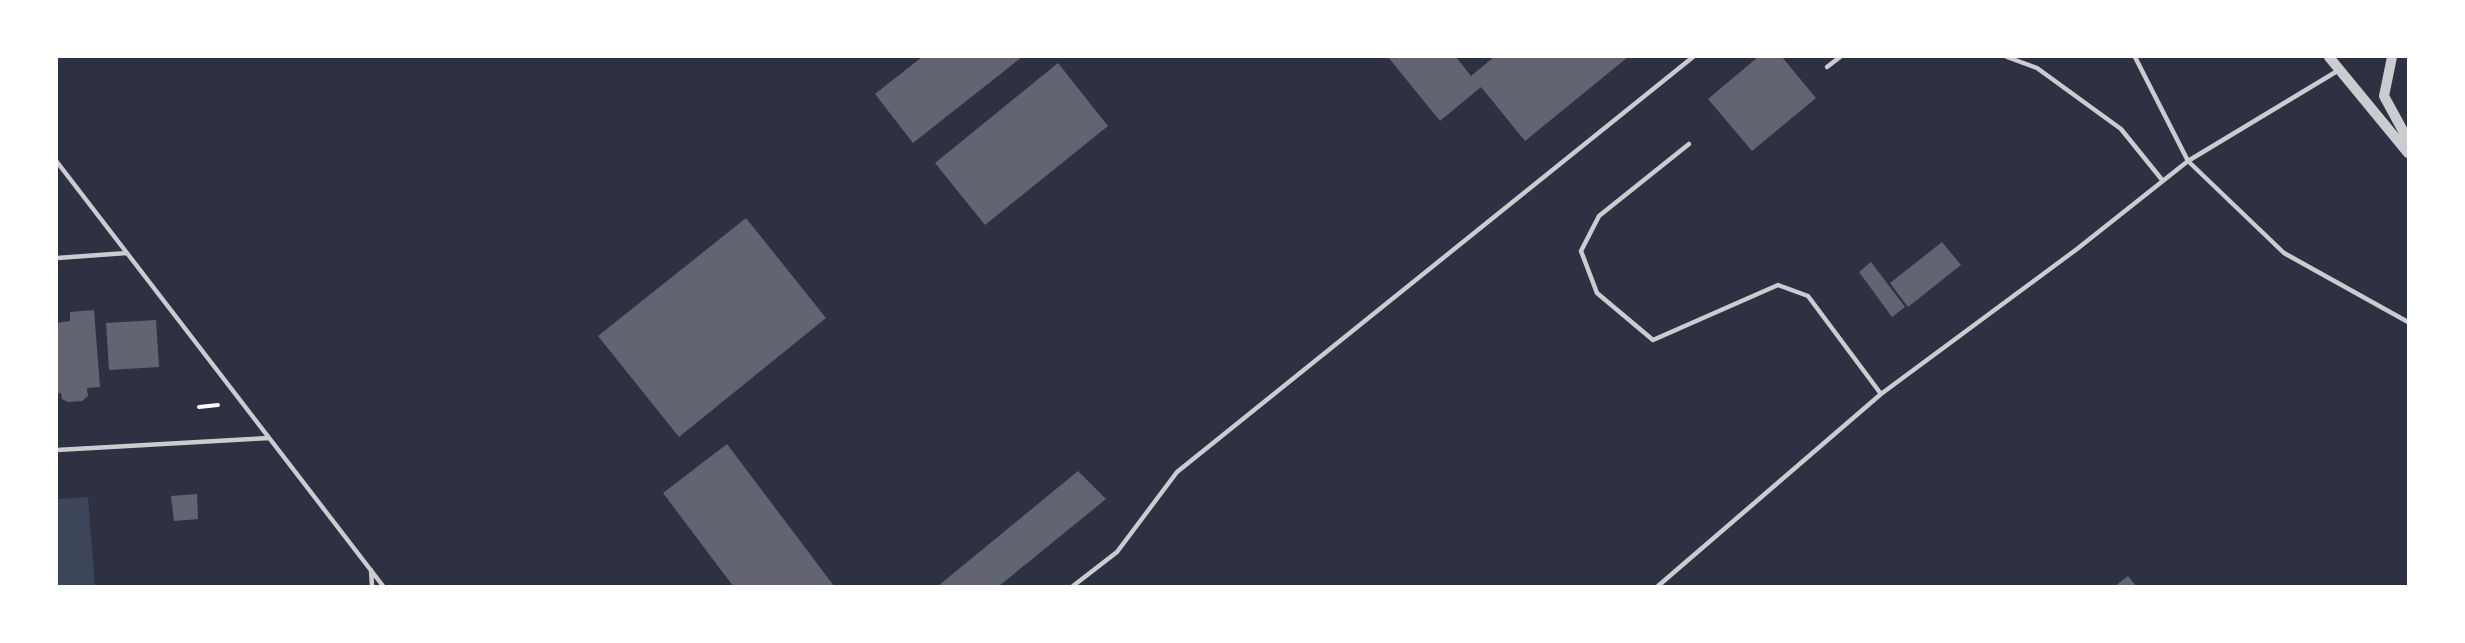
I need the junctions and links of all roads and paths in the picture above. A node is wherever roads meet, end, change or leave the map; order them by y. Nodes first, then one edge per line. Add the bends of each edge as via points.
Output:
1 (1694, 57) edge
2 (1840, 57) edge
3 (2007, 57) edge
4 (2135, 57) edge
5 (2329, 57) edge
6 (2392, 57) edge
7 (1827, 67) dead end
8 (2339, 70) junction
9 (2408, 140) edge
10 (1689, 144) dead end
11 (2408, 153) edge
12 (2188, 161) junction
13 (57, 162) edge
14 (2163, 180) junction
15 (127, 254) junction
16 (57, 258) edge
17 (2408, 322) edge
18 (1881, 394) junction
19 (269, 438) junction
20 (57, 450) edge
21 (371, 570) junction
22 (372, 586) edge
23 (383, 586) edge
24 (1073, 586) edge
25 (1658, 586) edge

1 - 24 lane via 1177,472 1117,552
2 - 7 lane
3 - 14 lane via 2037,68 2121,129
4 - 12 lane
5 - 8 street
6 - 9 street via 2384,96
8 - 11 street
8 - 12 lane
10 - 18 lane via 1599,216 1581,251 1597,293 1653,340 1778,285 1808,296
12 - 14 lane
12 - 17 lane via 2284,253
13 - 15 lane
14 - 18 lane
15 - 16 lane
15 - 19 lane
18 - 25 lane
19 - 20 lane
19 - 21 lane
21 - 22 lane
21 - 23 lane

